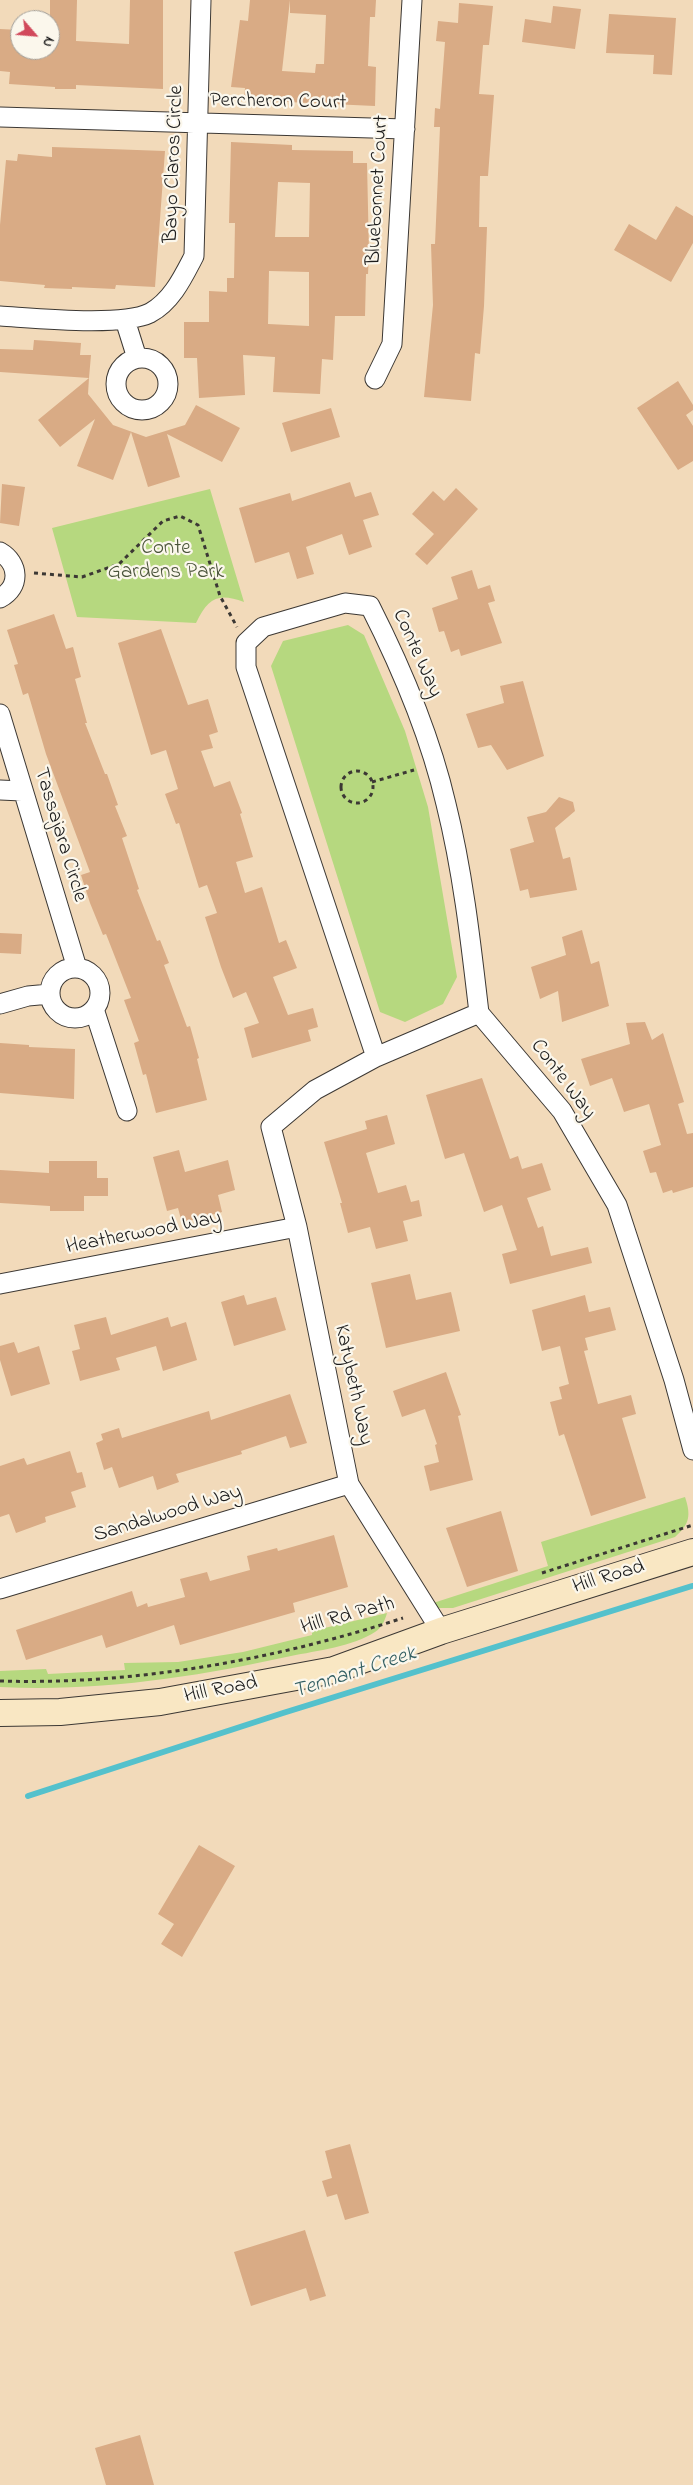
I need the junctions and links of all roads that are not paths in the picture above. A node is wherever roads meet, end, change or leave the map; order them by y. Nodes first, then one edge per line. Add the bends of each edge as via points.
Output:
1 (201, 0) edge
2 (412, 0) edge
3 (0, 117) edge
4 (199, 124) junction
5 (405, 129) junction
6 (0, 316) edge
7 (126, 320) junction
8 (137, 358) dead end
9 (375, 379) dead end
10 (0, 552) edge
11 (0, 598) edge
12 (0, 714) edge
13 (0, 790) edge
14 (22, 791) junction
15 (77, 968) junction
16 (50, 994) junction
17 (0, 1004) edge
18 (94, 1009) junction
19 (479, 1014) junction
20 (376, 1057) junction
21 (127, 1111) dead end
22 (297, 1227) junction
23 (0, 1284) edge
24 (693, 1450) edge
25 (349, 1484) junction
26 (693, 1552) edge
27 (0, 1588) edge
28 (441, 1631) junction
29 (0, 1713) edge

1 - 4 street, Bayo Claros Circle
2 - 5 street, Bluebonnet Court
3 - 4 street, Percheron Court
4 - 5 street, Percheron Court
4 - 7 street, Bayo Claros Circle via 194,256 176,289 150,313
5 - 9 street, Bluebonnet Court via 392,344
6 - 7 street, Bayo Claros Circle
7 - 8 street
10 - 11 street via 14,564 16,574 10,592
12 - 14 street, Tassajara Circle
13 - 14 street
14 - 15 street, Tassajara Circle
15 - 16 street via 61,972 51,986
15 - 18 street via 85,970 99,985
16 - 17 street
16 - 18 street via 58,1012 67,1016 79,1018
18 - 21 street
19 - 20 street
19 - 20 street, Conte Way via 469,927 446,804 412,696 370,606 344,603 263,627 246,643 246,667
19 - 24 street, Conte Way via 562,1111 617,1205 674,1380
20 - 22 street, Katybeth Way via 315,1090 271,1127
22 - 23 street, Heatherwood Way
22 - 25 street, Katybeth Way
25 - 27 street, Sandalwood Way
25 - 28 street, Katybeth Way
26 - 28 main road, Hill Road
28 - 29 main road, Hill Road via 334,1670 208,1694 87,1709

